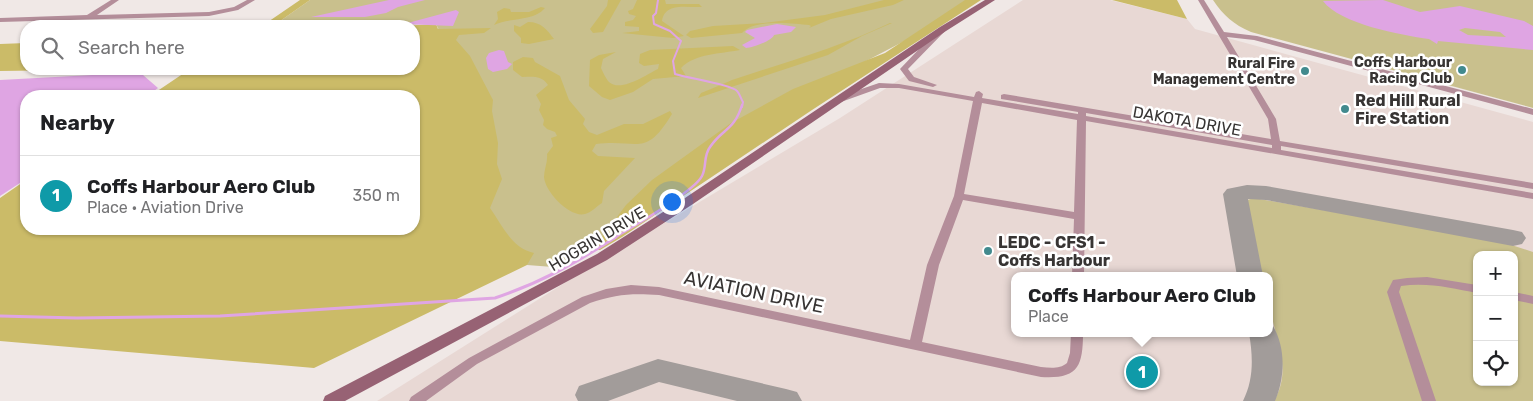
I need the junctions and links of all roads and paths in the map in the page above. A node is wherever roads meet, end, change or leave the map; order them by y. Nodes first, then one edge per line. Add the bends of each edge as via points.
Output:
1 (116, 0) edge
2 (252, 0) edge
3 (991, 0) edge
4 (1201, 0) edge
5 (88, 18) junction
6 (0, 20) edge
7 (943, 29) junction
8 (1221, 34) junction
9 (978, 96) junction
10 (838, 100) junction
11 (1533, 112) edge
12 (1082, 114) junction
13 (1277, 148) junction
14 (1533, 186) edge
15 (959, 196) junction
16 (1533, 196) edge
17 (1078, 216) junction
18 (1078, 272) edge
19 (1473, 288) edge
20 (1518, 297) edge
21 (1533, 300) edge
22 (1077, 337) edge
23 (916, 345) junction
24 (331, 401) edge
25 (416, 401) edge
26 (1429, 401) edge

1 - 5 street
2 - 5 street via 220,14
3 - 7 main road, HOGBIN DRIVE
4 - 8 street
5 - 6 street
7 - 9 street, DAKOTA DRIVE via 904,71 920,82
7 - 10 main road, HOGBIN DRIVE
8 - 11 street via 1254,38
8 - 13 street via 1272,119
9 - 10 street, DAKOTA DRIVE via 888,84
9 - 12 street, DAKOTA DRIVE
9 - 15 street
10 - 24 main road, HOGBIN DRIVE via 602,257
12 - 13 street, DAKOTA DRIVE
12 - 17 street
13 - 14 street, DAKOTA DRIVE
13 - 16 street, DAKOTA DRIVE
15 - 17 street
15 - 23 street via 932,265
17 - 18 street
19 - 26 street via 1413,280 1397,283 1393,292
20 - 21 street
22 - 23 street, AVIATION DRIVE via 1074,367 1067,372 1055,373
23 - 25 street, AVIATION DRIVE via 658,291 631,289 606,293 566,309 473,361

